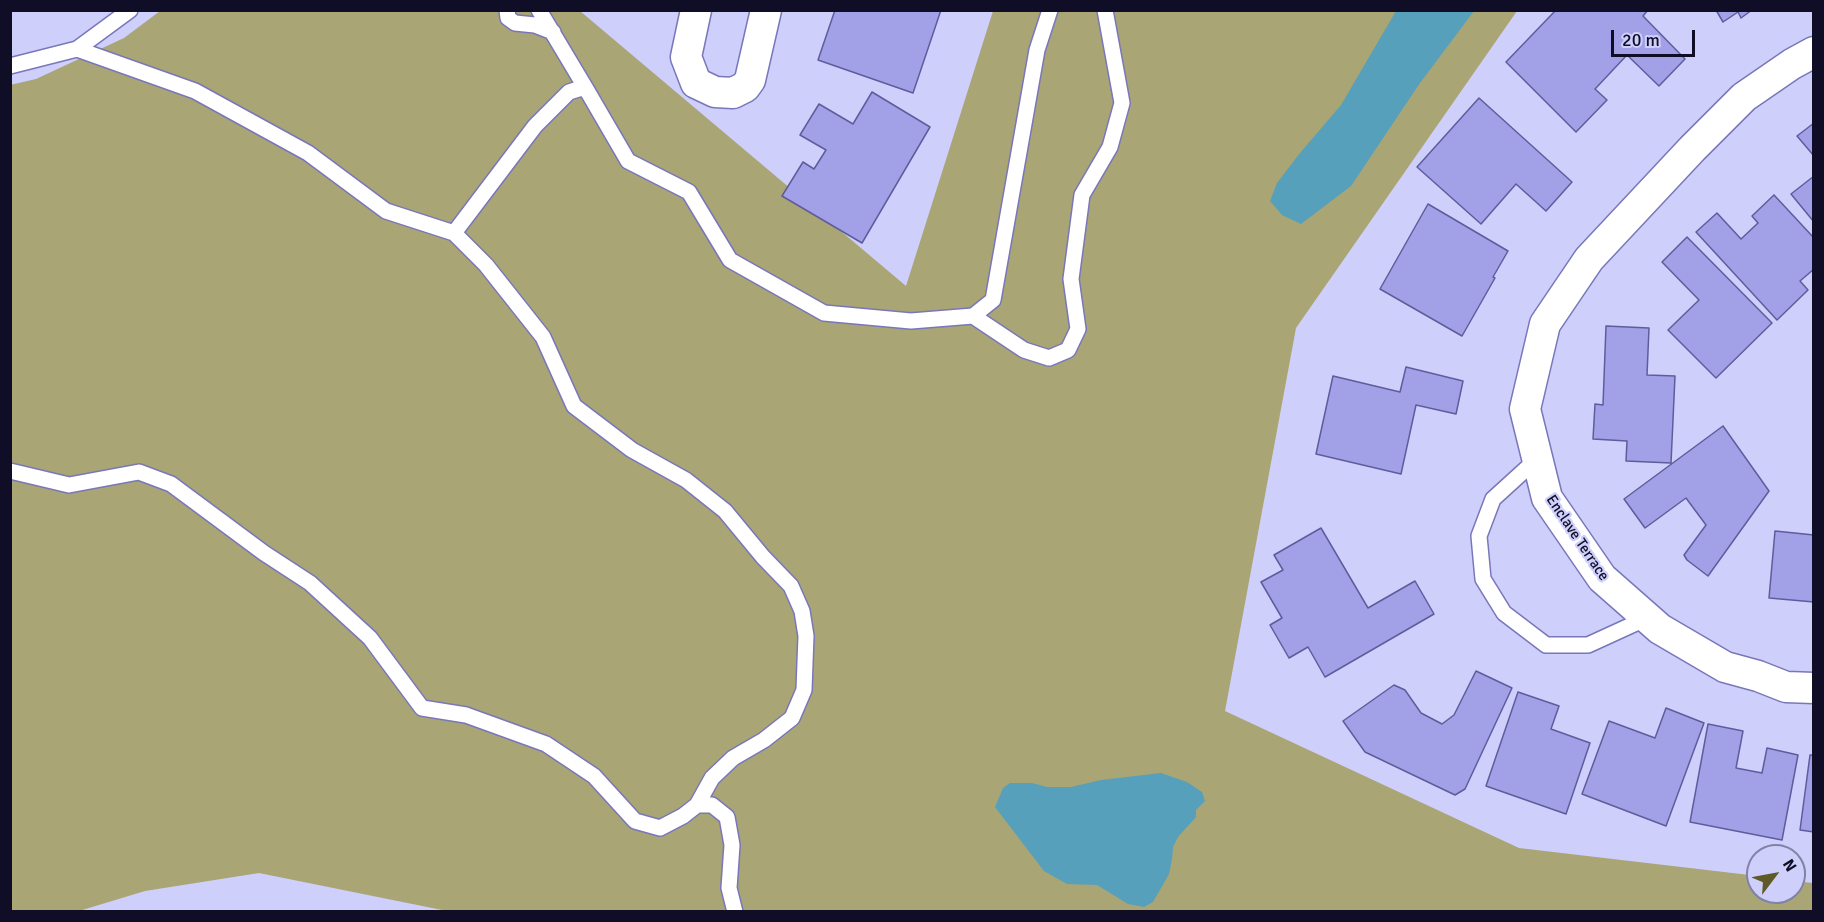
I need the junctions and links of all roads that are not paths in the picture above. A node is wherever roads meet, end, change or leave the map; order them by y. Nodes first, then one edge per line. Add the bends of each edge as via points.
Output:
1 (130, 10) edge
2 (507, 10) edge
3 (539, 10) edge
4 (696, 10) edge
5 (766, 10) edge
6 (1050, 10) edge
7 (1105, 10) edge
8 (554, 32) junction
9 (77, 49) junction
10 (1814, 52) edge
11 (10, 66) edge
12 (585, 87) junction
13 (454, 233) junction
14 (973, 316) junction
15 (1538, 459) junction
16 (10, 471) edge
17 (1647, 618) junction
18 (1814, 687) edge
19 (697, 805) junction
20 (735, 912) edge

1 - 9 lane
2 - 8 lane via 508,18 515,24 535,24
3 - 8 lane
4 - 5 street via 686,57 696,82 715,92 733,93 750,80
6 - 14 lane via 1037,50 993,300
7 - 14 lane via 1122,103 1110,147 1082,195 1071,279 1078,329 1068,350 1049,358 1024,350
8 - 12 lane
9 - 11 lane
9 - 13 lane via 195,91 308,153 386,210
10 - 15 street, Enclave Terrace via 1743,98 1597,250 1570,286 1545,324 1525,408
12 - 13 lane via 569,92 535,126
12 - 14 lane via 628,161 689,192 730,260 824,313 911,321
13 - 19 lane via 486,265 543,337 574,406 632,450 686,480 725,510 791,586 802,611 806,636 804,690 792,718 765,740 733,758 712,778
15 - 17 street, Enclave Terrace via 1547,498 1602,578
15 - 17 lane via 1493,500 1479,536 1483,579 1504,613 1546,645 1588,645
16 - 19 lane via 69,485 139,472 171,484 310,583 370,638 422,708 466,715 546,744 594,776 635,821 660,828
17 - 18 street, Enclave Terrace via 1725,668 1786,687
19 - 20 lane via 712,805 727,817 732,845 729,888

